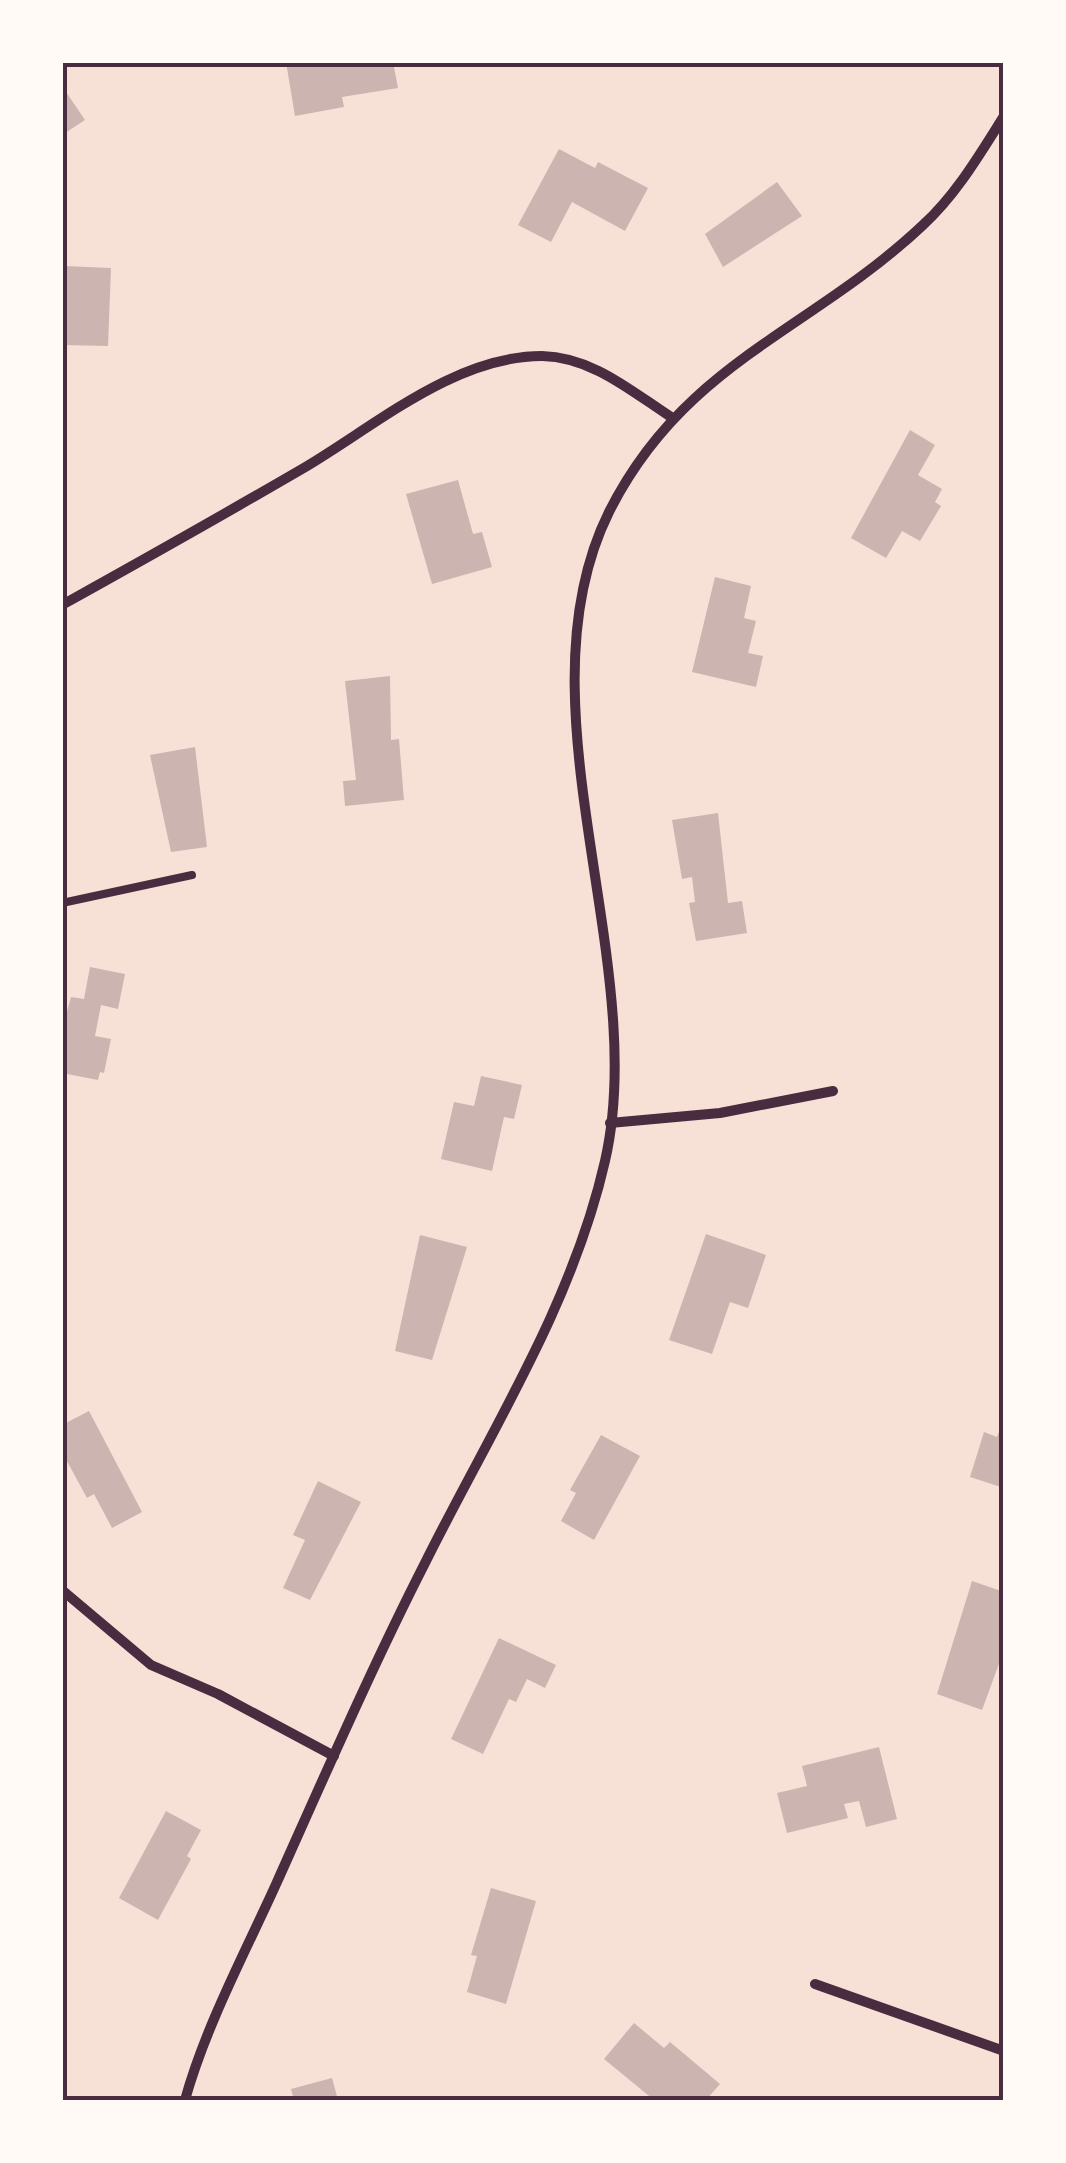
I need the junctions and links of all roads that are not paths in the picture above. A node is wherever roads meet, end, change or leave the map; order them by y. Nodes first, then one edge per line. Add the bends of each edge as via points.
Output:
1 (1004, 116) edge
2 (671, 417) junction
3 (62, 604) edge
4 (192, 875) dead end
5 (62, 903) edge
6 (833, 1091) dead end
7 (610, 1123) junction
8 (62, 1590) edge
9 (334, 1756) junction
10 (815, 1984) dead end
11 (1004, 2051) edge
12 (185, 2100) edge

1 - 2 street via 925,224
2 - 3 street via 600,370 564,358 502,360 404,406
2 - 7 street via 628,476 588,562 576,656 613,1053
4 - 5 lane
6 - 7 street
7 - 9 street via 590,1214 532,1358
8 - 9 street via 151,1664
9 - 12 street via 204,2042
10 - 11 street

